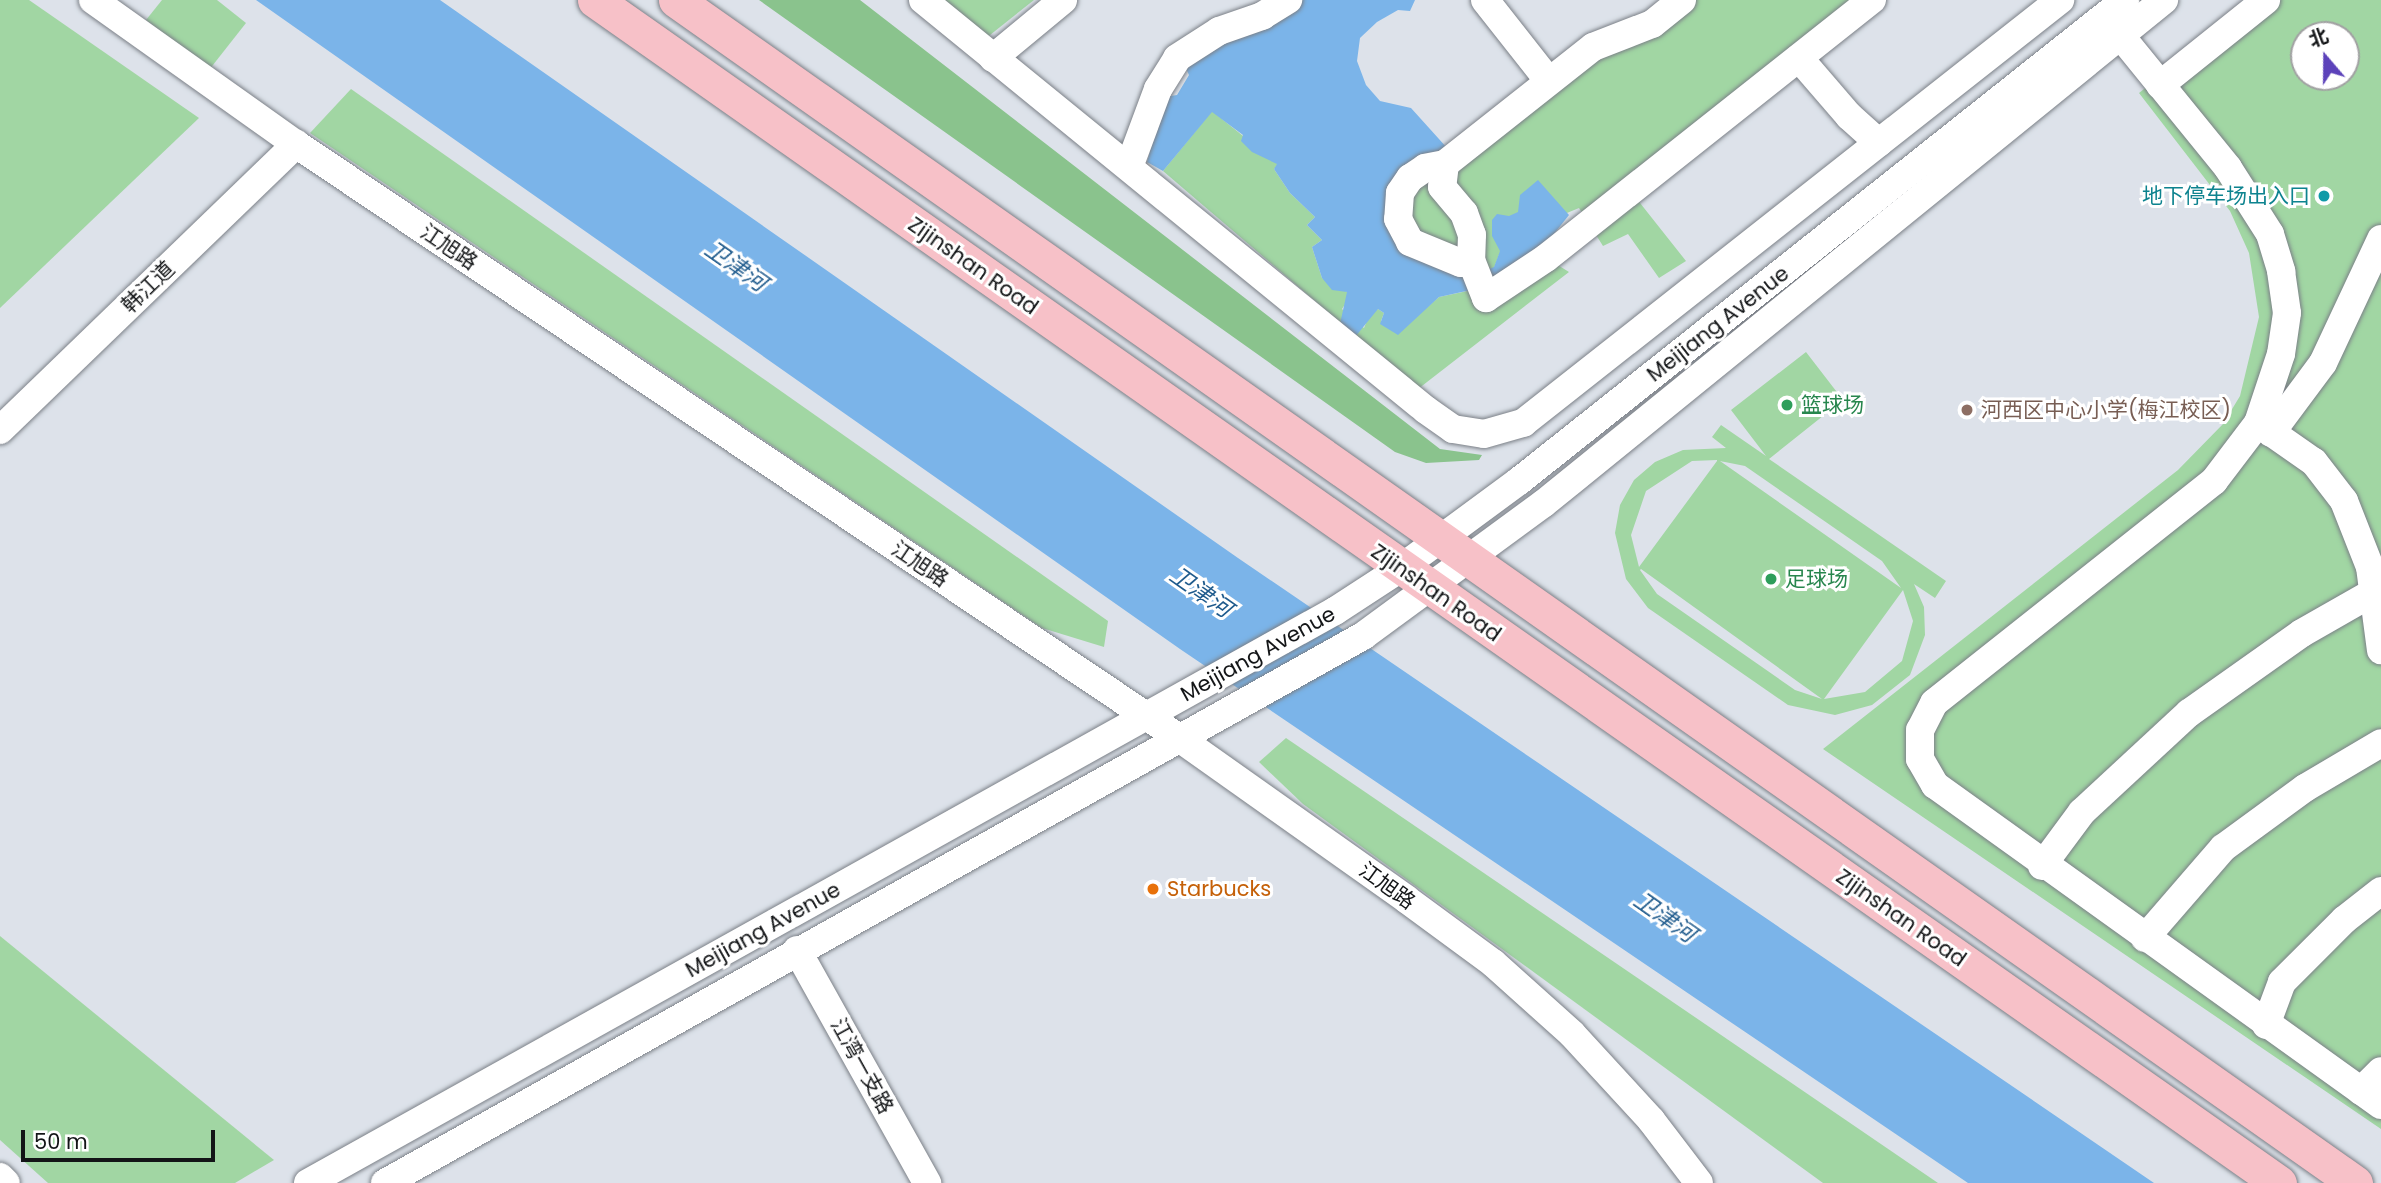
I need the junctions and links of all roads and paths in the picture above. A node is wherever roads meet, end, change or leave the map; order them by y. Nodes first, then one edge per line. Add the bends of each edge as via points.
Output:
1 (93, 0) edge
2 (595, 0) edge
3 (676, 0) edge
4 (922, 0) edge
5 (1063, 0) edge
6 (1241, 0) edge
7 (1287, 0) edge
8 (1485, 0) edge
9 (1682, 0) edge
10 (1872, 0) edge
11 (2060, 0) edge
12 (2068, 0) edge
13 (2164, 0) edge
14 (2266, 0) edge
15 (2116, 20) edge
16 (1219, 31) junction
17 (993, 58) junction
18 (1799, 58) junction
19 (1548, 80) junction
20 (2160, 85) junction
21 (1880, 143) junction
22 (296, 145) junction
23 (1445, 164) junction
24 (1129, 167) junction
25 (2381, 239) edge
26 (1477, 274) junction
27 (2264, 428) junction
28 (0, 430) edge
29 (1439, 539) junction
30 (1471, 559) junction
31 (1401, 568) junction
32 (1431, 589) junction
33 (2374, 592) junction
34 (2381, 650) edge
35 (1147, 716) junction
36 (1179, 738) junction
37 (2381, 743) edge
38 (2042, 866) junction
39 (2381, 891) edge
40 (2145, 939) junction
41 (797, 950) junction
42 (2266, 1025) junction
43 (2381, 1071) edge
44 (2371, 1098) edge
45 (0, 1177) edge
46 (6, 1183) edge
47 (307, 1183) edge
48 (384, 1183) edge
49 (927, 1183) edge
50 (1699, 1183) edge
51 (2279, 1183) edge
52 (2355, 1183) edge

1 - 22 street, 江旭路
2 - 31 main road, Zijinshan Road
3 - 29 main road
4 - 17 street
5 - 17 street
6 - 16 street
7 - 16 street via 1262,16
8 - 19 street
9 - 19 street via 1652,24 1594,47
10 - 18 street
11 - 21 street
12 - 15 street
13 - 15 street, Meijiang Avenue
14 - 20 street
15 - 20 street
15 - 29 street, Meijiang Avenue
15 - 30 street, Meijiang Avenue
16 - 24 street via 1177,58 1158,89
17 - 24 street
18 - 21 street via 1849,116
18 - 26 street via 1546,258 1486,298
19 - 23 street
20 - 27 street via 2270,234 2287,313
21 - 24 street via 1523,423 1484,434 1453,429 1426,410
22 - 28 street, 韩江道
22 - 35 street, 江旭路
23 - 26 street via 1442,187 1464,213
23 - 26 street via 1425,168 1410,178 1400,192 1398,219 1410,242
25 - 27 street via 2323,363
27 - 33 street via 2332,480 2370,567
27 - 38 street via 2214,481 1948,690 1934,703 1920,730 1920,759 1935,785
29 - 30 main road
29 - 31 street, Meijiang Avenue
30 - 32 street, Meijiang Avenue
30 - 52 main road
31 - 32 main road, Zijinshan Road
31 - 35 street, Meijiang Avenue via 1335,611
32 - 36 street, Meijiang Avenue via 1363,636
32 - 51 main road, Zijinshan Road
33 - 34 street
33 - 38 street via 2302,633 2189,713 2082,812
35 - 36 street, 江旭路
35 - 47 street, Meijiang Avenue
36 - 41 street, Meijiang Avenue
36 - 50 street, 江旭路 via 1493,963 1572,1034 1651,1120
37 - 40 street via 2305,788 2223,848
38 - 40 street
39 - 42 street via 2344,920 2282,982
40 - 42 street
41 - 48 street, Meijiang Avenue
41 - 49 street, 江湾一支路
42 - 44 street
43 - 44 street
45 - 46 street

